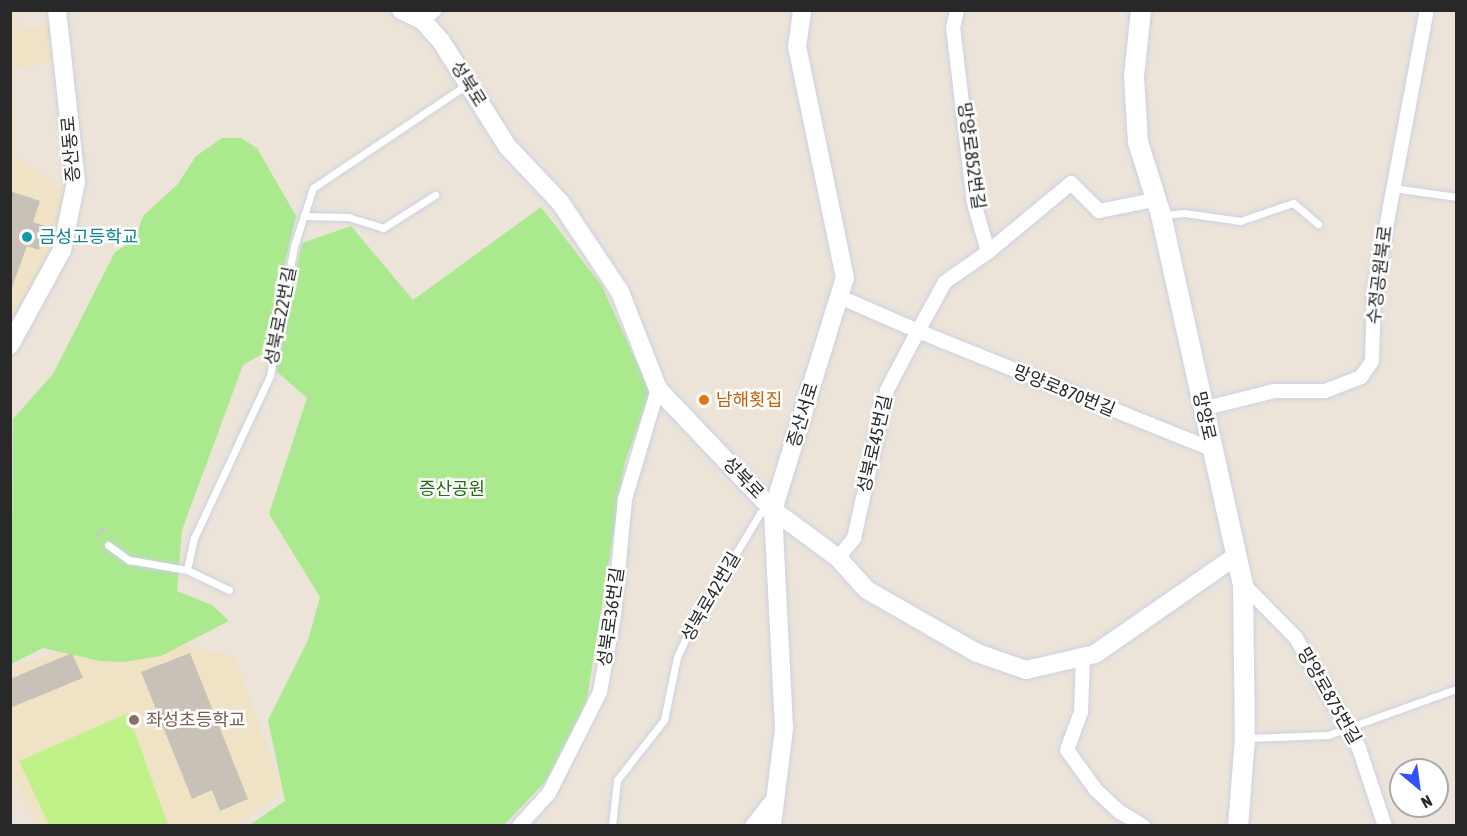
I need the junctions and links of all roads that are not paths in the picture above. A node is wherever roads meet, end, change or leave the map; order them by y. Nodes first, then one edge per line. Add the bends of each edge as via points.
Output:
1 (57, 10) edge
2 (401, 10) edge
3 (802, 10) edge
4 (957, 10) edge
5 (1141, 10) edge
6 (1427, 10) edge
7 (428, 15) edge
8 (468, 84) junction
9 (1393, 188) junction
10 (435, 195) dead end
11 (1456, 197) edge
12 (1157, 208) junction
13 (303, 216) junction
14 (1318, 224) dead end
15 (988, 252) junction
16 (840, 297) junction
17 (918, 331) junction
18 (10, 345) edge
19 (658, 389) junction
20 (1202, 410) junction
21 (1211, 449) junction
22 (773, 510) junction
23 (108, 545) dead end
24 (1236, 556) junction
25 (838, 558) junction
26 (187, 570) junction
27 (1243, 584) junction
28 (230, 590) dead end
29 (1083, 658) junction
30 (1456, 689) edge
31 (1345, 728) junction
32 (1245, 738) junction
33 (777, 794) junction
34 (519, 825) edge
35 (612, 825) edge
36 (752, 825) edge
37 (772, 825) edge
38 (1141, 825) edge
39 (1238, 825) edge
40 (1384, 825) edge

1 - 18 street, 증산동로 via 76,182 62,250
2 - 7 street, 성북로
3 - 16 street, 증산서로 via 798,47 845,278
4 - 15 street, 망양로852번길 via 953,28 974,203
5 - 12 main road, 망양로 via 1134,77 1137,131
6 - 9 street, 수정공원북로
7 - 8 street, 성북로
8 - 13 lane, 성북로22번길 via 313,188
8 - 19 street, 성북로 via 507,146 560,202 620,292
9 - 11 lane
9 - 20 street, 수정공원북로 via 1374,292 1372,361 1361,377 1325,391 1274,392
10 - 13 lane via 383,228 348,217
12 - 14 lane via 1240,221 1293,203
12 - 15 street via 1099,211 1071,183
12 - 20 main road, 망양로
13 - 26 lane, 성북로22번길 via 270,376 194,538
15 - 17 street via 945,282
16 - 17 street
16 - 22 street, 증산서로
17 - 21 street, 망양로870번길
17 - 25 street, 성북로45번길 via 887,390 854,538
19 - 22 street, 성북로
19 - 34 street, 성북로36번길 via 625,499 614,615 600,692 549,794
20 - 21 main road, 망양로
21 - 24 main road, 망양로
22 - 25 street, 성북로
22 - 33 street, 증산서로 via 784,728
22 - 35 lane, 성북로42번길 via 760,513 688,633 677,657 664,720 617,780
23 - 26 lane via 129,560
24 - 27 main road, 망양로
24 - 29 street, 성북로 via 1095,654
25 - 29 street, 성북로 via 867,590 976,653 1026,670
26 - 28 lane
27 - 31 street, 망양로875번길 via 1296,638
27 - 32 main road, 망양로
29 - 38 street via 1081,712 1067,750 1096,789
30 - 31 lane
31 - 32 lane via 1328,735
31 - 40 street, 망양로875번길 via 1359,748
32 - 39 main road, 망양로
33 - 36 street
33 - 37 street, 증산서로

